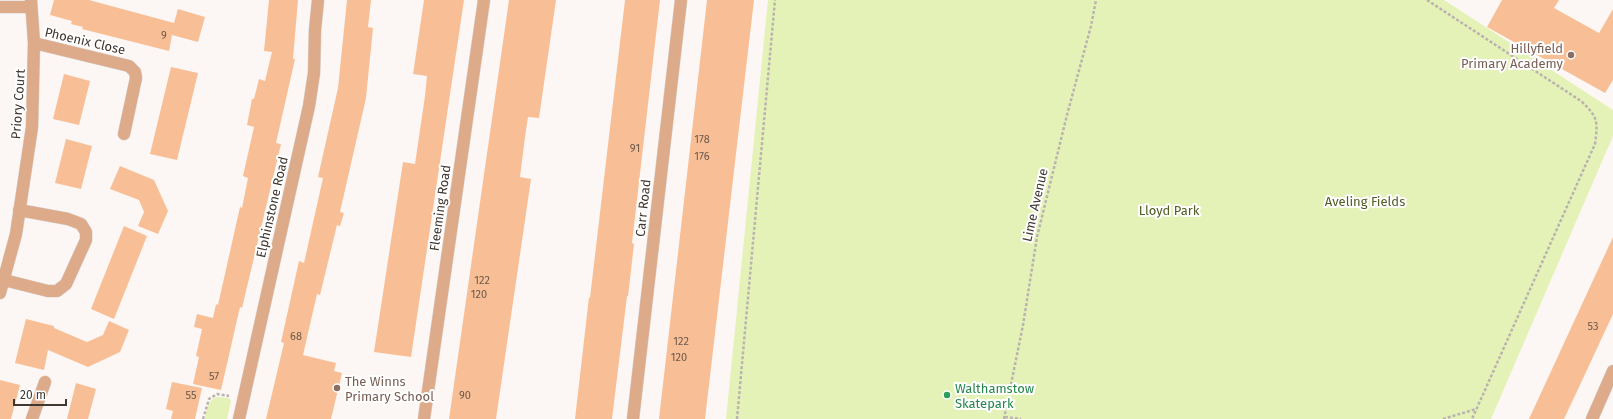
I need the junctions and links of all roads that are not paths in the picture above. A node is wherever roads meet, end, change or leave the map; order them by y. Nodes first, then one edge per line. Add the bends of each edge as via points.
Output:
1 (318, 0) edge
2 (484, 0) edge
3 (681, 0) edge
4 (31, 4) edge
5 (0, 7) edge
6 (34, 43) junction
7 (124, 134) dead end
8 (19, 210) junction
9 (4, 280) junction
10 (0, 293) edge
11 (1613, 371) edge
12 (45, 382) dead end
13 (32, 419) edge
14 (239, 419) edge
15 (424, 419) edge
16 (633, 419) edge
17 (1592, 419) edge

1 - 14 street, Elphinstone Road via 314,73 309,106
2 - 15 street, Fleeming Road
3 - 16 street, Carr Road
4 - 5 street
4 - 6 street, Priory Court
6 - 7 street, Phoenix Close via 129,66 135,72 136,78
6 - 8 street, Priory Court via 32,127
8 - 9 street, Priory Court via 16,234
8 - 9 street via 68,219 81,224 86,232 86,240 66,284 57,290 48,291
9 - 10 street, Priory Court
11 - 17 street
12 - 13 street

